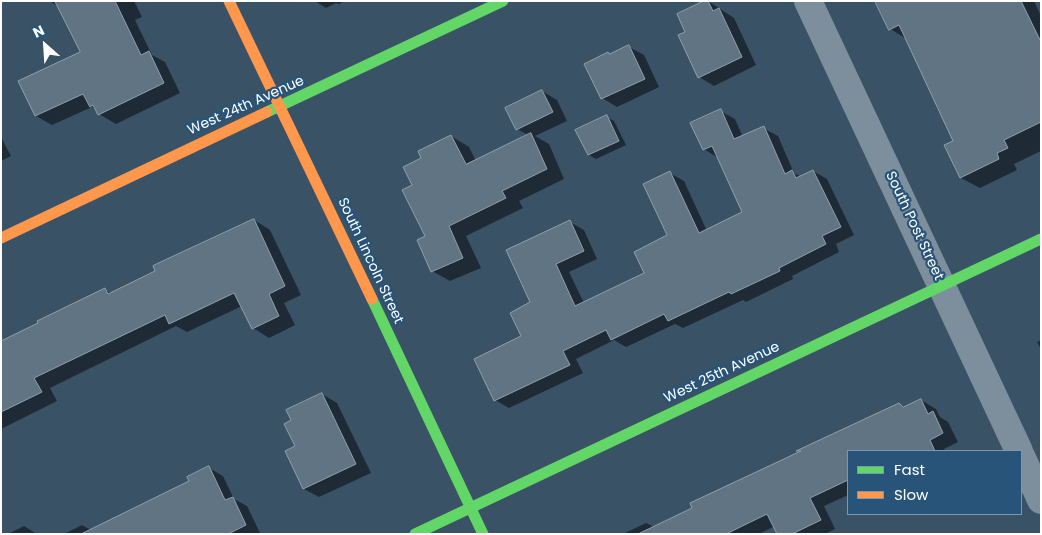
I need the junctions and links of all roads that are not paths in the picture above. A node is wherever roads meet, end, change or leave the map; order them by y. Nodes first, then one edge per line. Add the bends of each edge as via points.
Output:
1 (230, 1) edge
2 (503, 1) edge
3 (808, 1) edge
4 (281, 106) junction
5 (1, 238) edge
6 (1041, 239) edge
7 (942, 286) junction
8 (1018, 450) edge
9 (1022, 458) edge
10 (1041, 500) edge
11 (471, 508) junction
12 (415, 534) edge
13 (483, 534) edge

1 - 4 street, South Lincoln Street
2 - 4 street, West 24th Avenue
3 - 7 street, South Post Street
4 - 5 street, West 24th Avenue
4 - 11 street, South Lincoln Street
6 - 7 street, West 25th Avenue
7 - 8 street, South Post Street
7 - 11 street, West 25th Avenue
9 - 10 street
11 - 12 street, West 25th Avenue
11 - 13 street, South Lincoln Street

